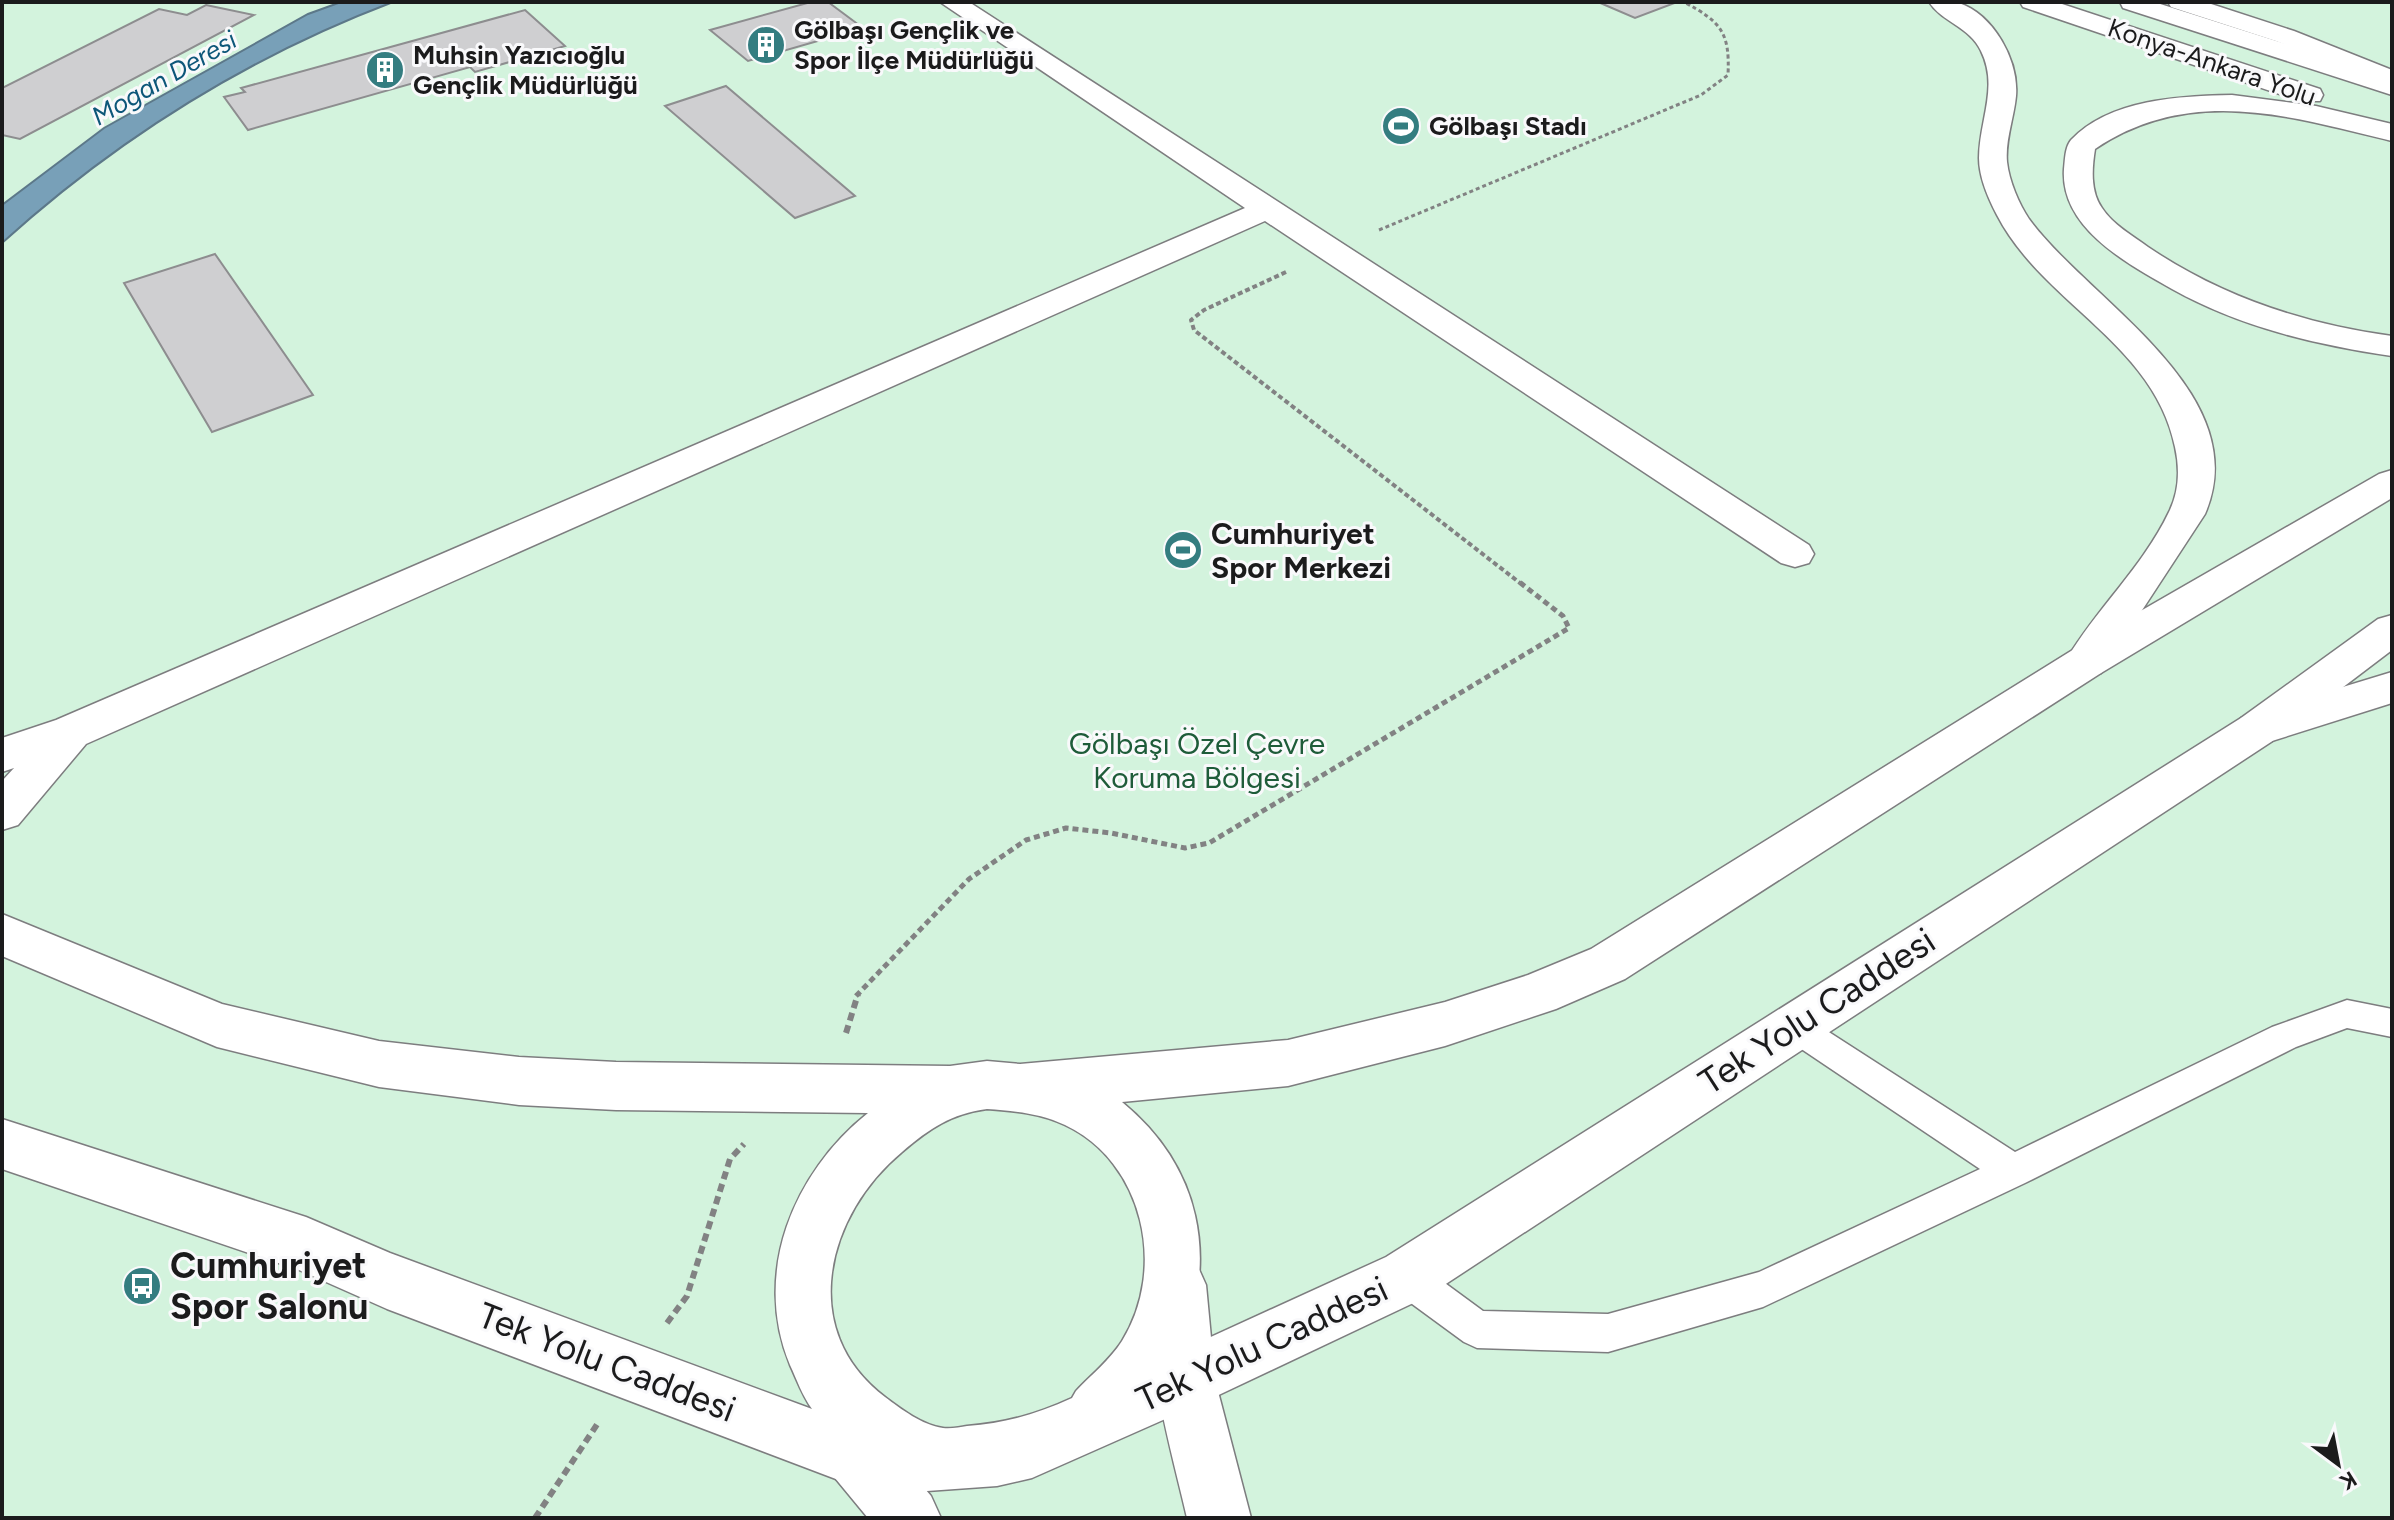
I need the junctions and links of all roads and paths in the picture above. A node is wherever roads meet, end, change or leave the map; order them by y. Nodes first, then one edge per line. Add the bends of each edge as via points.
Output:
1 (952, 2) edge
2 (1684, 2) edge
3 (1941, 2) edge
4 (2032, 2) edge
5 (2128, 2) edge
6 (2180, 2) edge
7 (2392, 79) edge
8 (2392, 87) edge
9 (2392, 123) edge
10 (2392, 133) edge
11 (1267, 209) junction
12 (1366, 235) dead end
13 (1289, 270) dead end
14 (2392, 346) edge
15 (2392, 482) edge
16 (1795, 554) dead end
17 (2392, 629) edge
18 (2086, 662) junction
19 (2392, 687) edge
20 (2256, 730) junction
21 (71, 732) junction
22 (2, 755) edge
23 (2, 812) edge
24 (2, 934) edge
25 (2392, 1023) edge
26 (1793, 1026) junction
27 (797, 1088) junction
28 (1020, 1088) junction
29 (950, 1090) junction
30 (2, 1144) edge
31 (2013, 1171) junction
32 (1173, 1237) junction
33 (1406, 1277) junction
34 (632, 1372) junction
35 (1185, 1380) junction
36 (830, 1385) junction
37 (1081, 1427) junction
38 (857, 1456) junction
39 (955, 1458) junction
40 (535, 1518) edge
41 (909, 1518) edge
42 (1219, 1518) edge

1 - 11 main road
2 - 12 path via 1719,24 1730,46 1728,75 1701,95
3 - 18 main road via 1984,33 2000,56 2004,83 1991,147 2006,202 2045,258 2158,372 2185,412 2196,456 2194,495 2173,537
4 - 9 main road, Konya-Ankara Yolu
5 - 8 main road
6 - 7 main road
10 - 14 main road via 2283,109 2157,109 2126,117 2082,145 2077,181 2086,208 2107,231 2202,292 2300,329
11 - 16 main road
11 - 21 main road
13 - 27 path via 1204,310 1191,320 1194,330 1563,616 1569,628 1209,843 1185,848 1066,828 1026,840 969,879 855,997 846,1033
15 - 18 main road
17 - 20 main road, Tek Yolu Caddesi
18 - 28 main road via 1608,964 1538,994 1445,1024 1288,1063
19 - 20 main road
20 - 26 main road, Tek Yolu Caddesi
21 - 22 main road
21 - 23 main road
24 - 27 main road via 217,1025 379,1064 519,1081
25 - 31 lane via 2347,1014 2284,1037
26 - 31 lane
26 - 33 main road, Tek Yolu Caddesi
27 - 29 main road
27 - 34 path via 730,1159 687,1296
28 - 29 main road
28 - 32 main road via 1073,1103 1121,1133 1156,1179
29 - 36 main road via 888,1129 855,1159 821,1209 809,1238 802,1284 805,1330
30 - 34 main road, Tek Yolu Caddesi via 306,1245
31 - 33 lane via 1763,1289 1608,1333 1477,1329
32 - 35 main road
32 - 37 main road via 1169,1301 1159,1331 1135,1371
33 - 35 main road, Tek Yolu Caddesi
34 - 38 main road, Tek Yolu Caddesi
34 - 40 path
35 - 37 main road, Tek Yolu Caddesi
35 - 42 main road
36 - 38 main road
36 - 39 main road via 874,1430 902,1445
37 - 39 main road, Tek Yolu Caddesi via 1032,1447
38 - 39 main road, Tek Yolu Caddesi via 899,1462
38 - 41 main road

